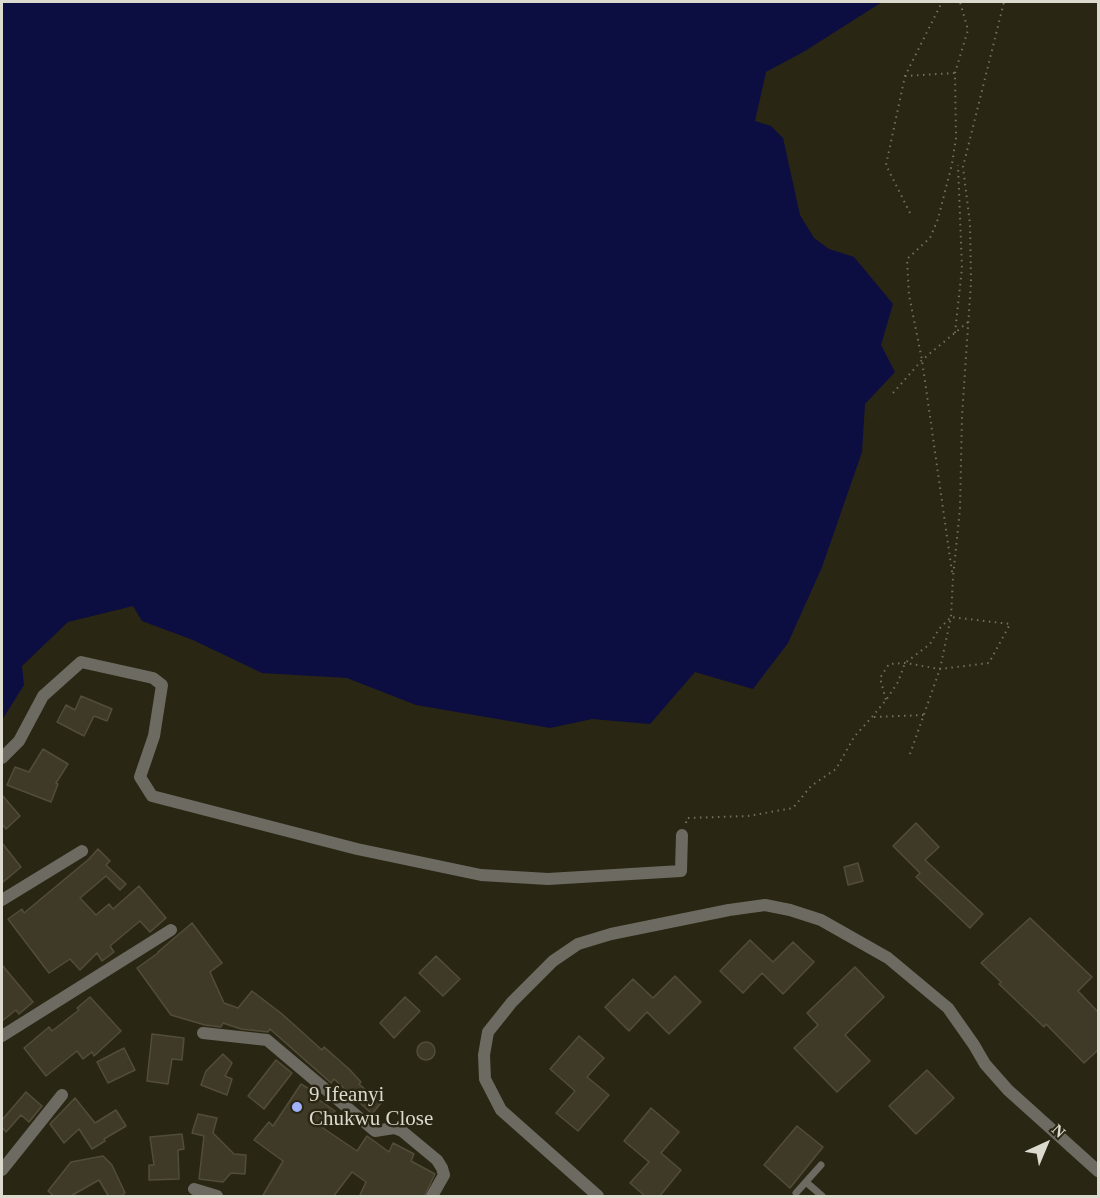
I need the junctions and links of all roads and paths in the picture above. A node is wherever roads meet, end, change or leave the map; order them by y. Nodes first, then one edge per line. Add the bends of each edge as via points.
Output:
1 (942, 2) edge
2 (960, 2) edge
3 (1004, 2) edge
4 (955, 73) junction
5 (905, 76) junction
6 (952, 164) junction
7 (958, 165) junction
8 (963, 166) junction
9 (910, 213) dead end
10 (968, 322) junction
11 (955, 333) junction
12 (922, 360) junction
13 (894, 393) dead end
14 (953, 577) junction
15 (951, 617) junction
16 (905, 663) junction
17 (940, 669) junction
18 (886, 700) junction
19 (925, 716) junction
20 (872, 717) junction
21 (910, 754) dead end
22 (2, 758) edge
23 (682, 835) joint
24 (82, 851) dead end
25 (2, 900) edge
26 (171, 930) dead end
27 (203, 1033) dead end
28 (2, 1036) edge
29 (62, 1095) dead end
30 (821, 1165) dead end
31 (2, 1170) edge
32 (1098, 1171) edge
33 (806, 1182) junction
34 (194, 1189) dead end
35 (796, 1193) dead end
36 (217, 1197) edge
37 (432, 1197) edge
38 (598, 1197) edge
39 (822, 1197) edge

1 - 5 path
2 - 4 path via 968,30
3 - 8 path
4 - 5 path
4 - 6 path via 956,138
5 - 9 path via 886,165
6 - 7 path
6 - 12 path via 930,238 907,259 909,295
7 - 8 path
7 - 11 path via 962,268
8 - 10 path via 970,224
10 - 11 path
10 - 14 path
11 - 12 path
12 - 13 path
12 - 14 path
14 - 15 path
15 - 16 path via 930,644
15 - 17 path
15 - 17 path via 1010,624 989,663
16 - 17 path
16 - 18 path
16 - 18 path via 889,664 880,678
17 - 19 path
18 - 20 path
19 - 20 path
19 - 21 path
20 - 23 path via 854,737 836,769 811,786 793,808 748,816 687,818
22 - 23 street via 19,741 43,696 81,662 153,678 162,685 154,736 140,777 152,796 357,849 481,875 548,879 681,871
24 - 25 street
26 - 28 street
27 - 37 street via 267,1040 375,1131 402,1131 442,1168 444,1175
29 - 31 street
30 - 33 lane
32 - 38 street via 1008,1090 985,1064 948,1008 888,958 821,920 765,905 611,934 578,944 553,961 488,1032 485,1079 501,1110
33 - 35 lane
33 - 39 lane
34 - 36 street

